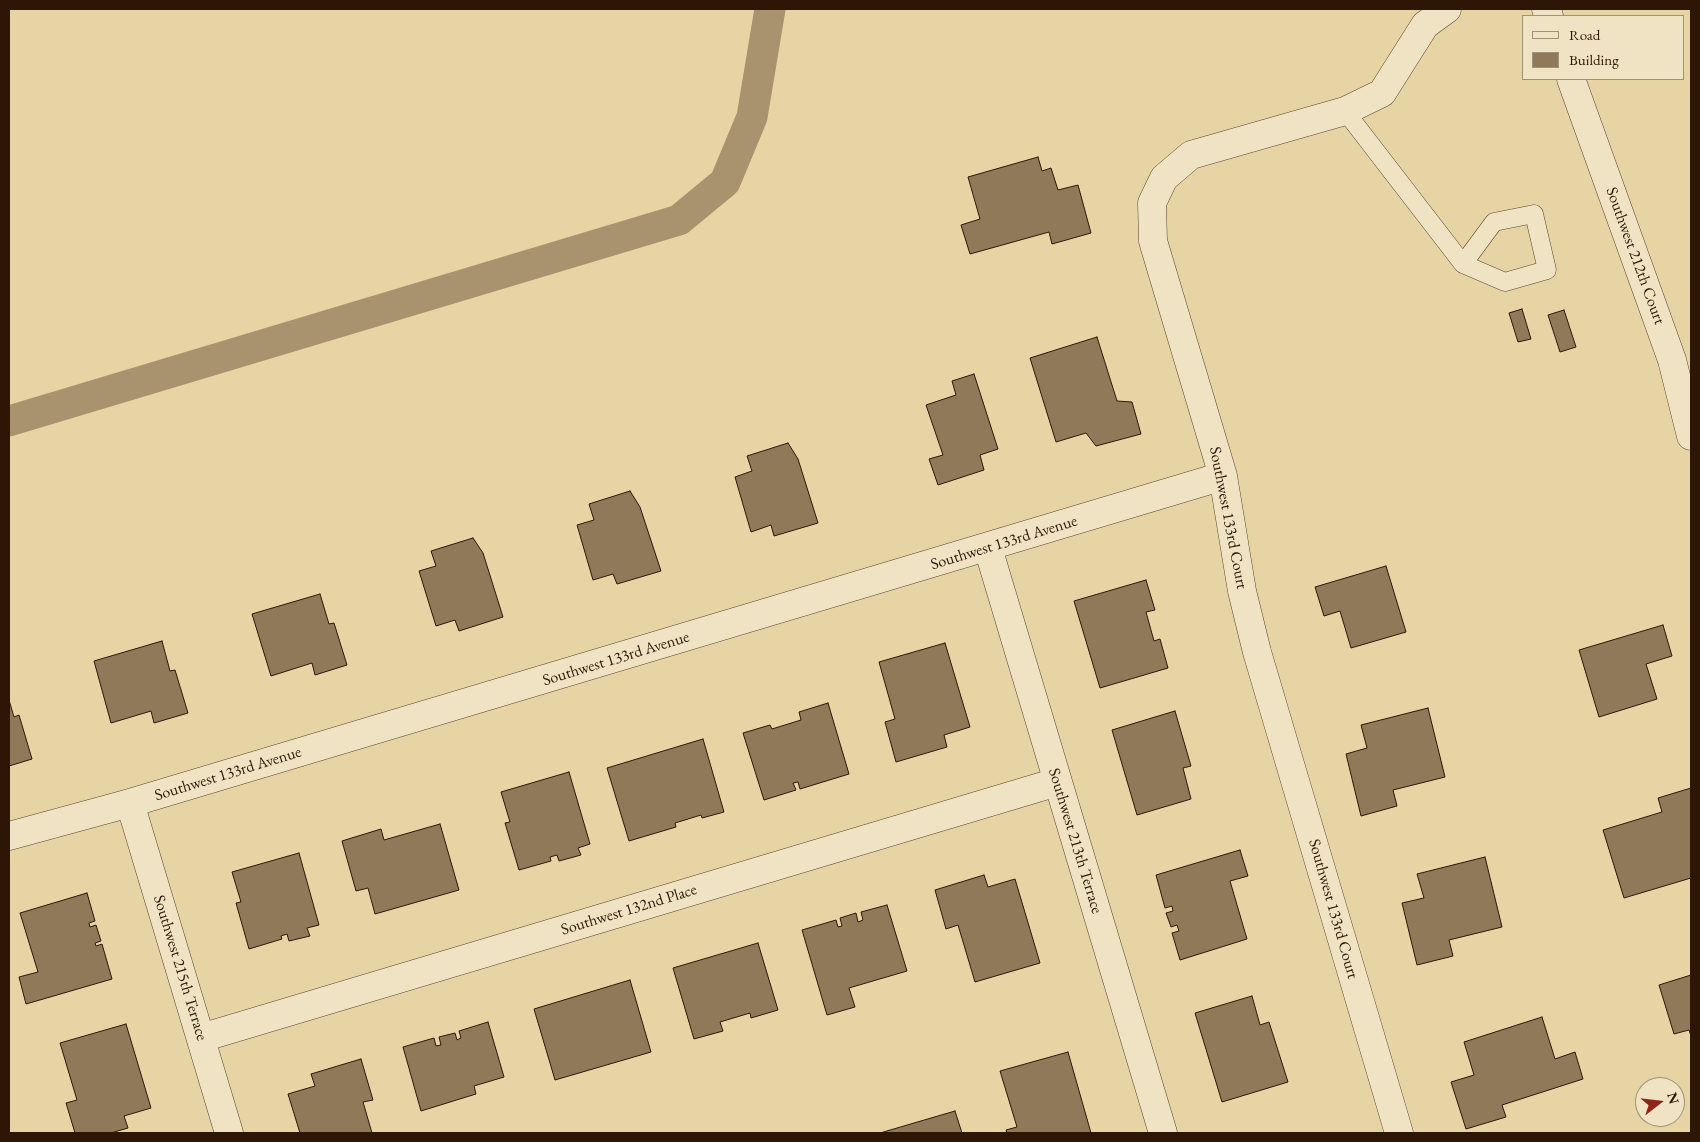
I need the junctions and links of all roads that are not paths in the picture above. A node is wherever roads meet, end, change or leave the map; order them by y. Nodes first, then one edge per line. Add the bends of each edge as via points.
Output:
1 (1447, 9) edge
2 (1571, 80) edge
3 (1345, 111) junction
4 (1462, 264) junction
5 (1682, 357) edge
6 (1691, 436) edge
7 (1223, 476) junction
8 (988, 548) junction
9 (1057, 782) junction
10 (130, 803) junction
11 (9, 836) edge
12 (200, 1038) junction
13 (1394, 1132) edge
14 (229, 1133) edge
15 (1163, 1133) edge

1 - 3 street, Southwest 133rd Court via 1425,25 1382,94
2 - 5 street, Southwest 212th Court
3 - 4 lane
3 - 7 street, Southwest 133rd Court via 1191,154 1164,178 1152,204 1152,240
4 - 4 lane via 1505,282 1548,270 1534,214 1494,222
5 - 6 street, Southwest 212th Court
7 - 8 street, Southwest 133rd Avenue
7 - 13 street, Southwest 133rd Court via 1242,591 1257,652
8 - 9 street, Southwest 213th Terrace
8 - 10 street, Southwest 133rd Avenue
9 - 12 street, Southwest 132nd Place
9 - 15 street, Southwest 213th Terrace
10 - 11 street, Southwest 133rd Avenue
10 - 12 street, Southwest 215th Terrace
12 - 14 street, Southwest 215th Terrace

